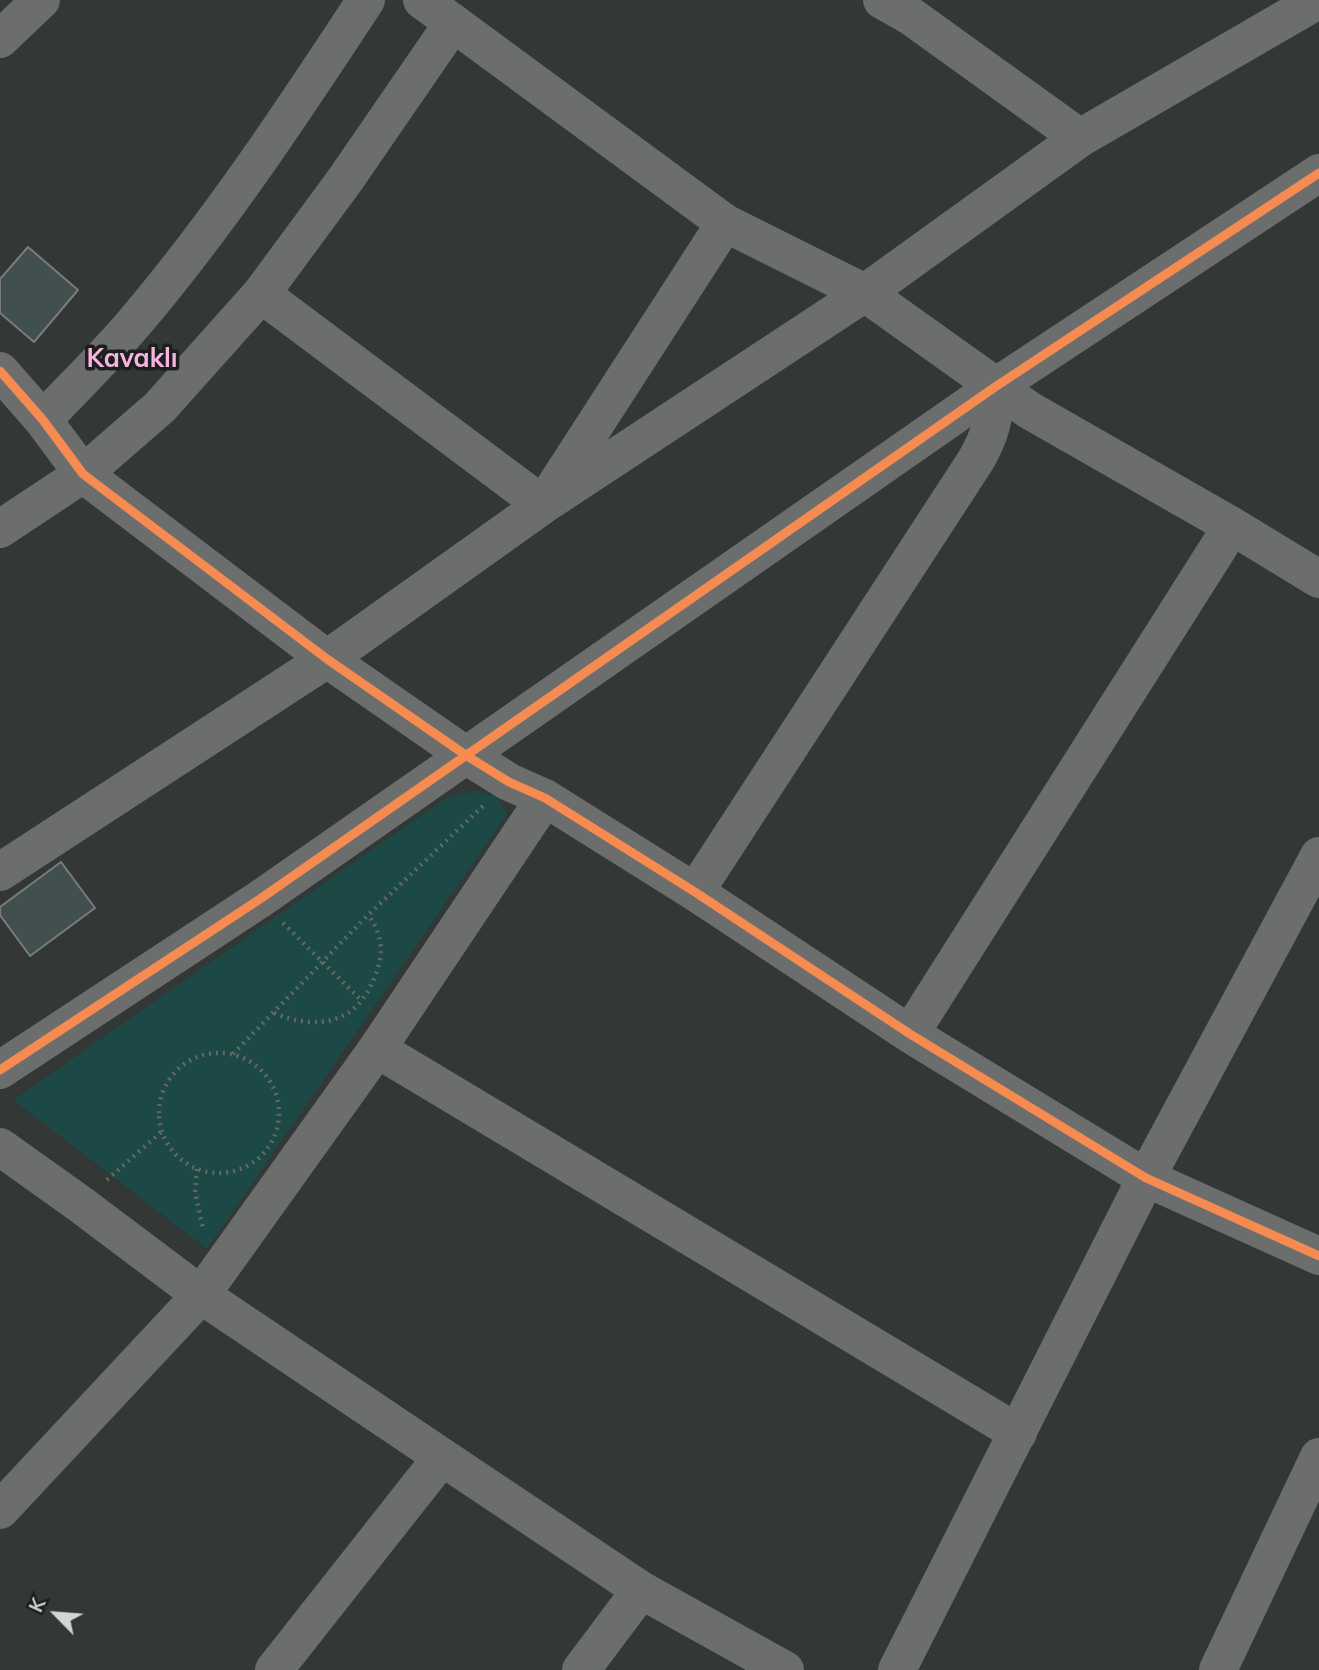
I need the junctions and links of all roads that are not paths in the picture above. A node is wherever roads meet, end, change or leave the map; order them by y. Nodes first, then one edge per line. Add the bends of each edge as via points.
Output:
1 (41, 0) edge
2 (366, 0) edge
3 (422, 0) edge
4 (1318, 0) edge
5 (905, 6) edge
6 (453, 23) junction
7 (0, 39) edge
8 (1080, 138) junction
9 (1319, 173) edge
10 (725, 223) junction
11 (864, 293) junction
12 (261, 295) junction
13 (0, 371) edge
14 (995, 387) junction
15 (43, 420) junction
16 (83, 474) junction
17 (543, 505) junction
18 (1231, 526) junction
19 (0, 529) edge
20 (1319, 579) edge
21 (327, 659) junction
22 (467, 755) junction
23 (545, 798) junction
24 (1319, 856) edge
25 (0, 872) edge
26 (695, 892) junction
27 (910, 1034) junction
28 (377, 1049) junction
29 (0, 1070) edge
30 (0, 1147) edge
31 (1146, 1178) junction
32 (1319, 1256) edge
33 (210, 1282) junction
34 (1018, 1433) junction
35 (442, 1457) junction
36 (1319, 1457) edge
37 (0, 1510) edge
38 (641, 1590) junction
39 (274, 1670) edge
40 (581, 1670) edge
41 (785, 1670) edge
42 (897, 1670) edge
43 (1218, 1670) edge

1 - 7 street
2 - 15 street via 212,225 133,324
3 - 6 street
4 - 8 street
5 - 8 street
6 - 10 street
6 - 12 street
8 - 11 street
9 - 14 street
10 - 11 street
10 - 17 street
11 - 14 street
11 - 17 street
12 - 16 street via 160,407
12 - 17 street
13 - 15 street
14 - 18 street
14 - 22 street
14 - 26 street via 994,419 976,460
15 - 16 street
16 - 19 street
16 - 21 street
17 - 21 street
18 - 20 street
18 - 27 street
21 - 22 street
21 - 25 street
22 - 23 street
22 - 29 street via 260,899
23 - 26 street
23 - 28 street
24 - 31 street
26 - 27 street
27 - 31 street
28 - 33 street
28 - 34 street
30 - 33 street via 80,1204
31 - 32 street
31 - 34 street
33 - 35 street
33 - 37 street
34 - 42 street
35 - 38 street
35 - 39 street
36 - 43 street
38 - 40 street
38 - 41 street

